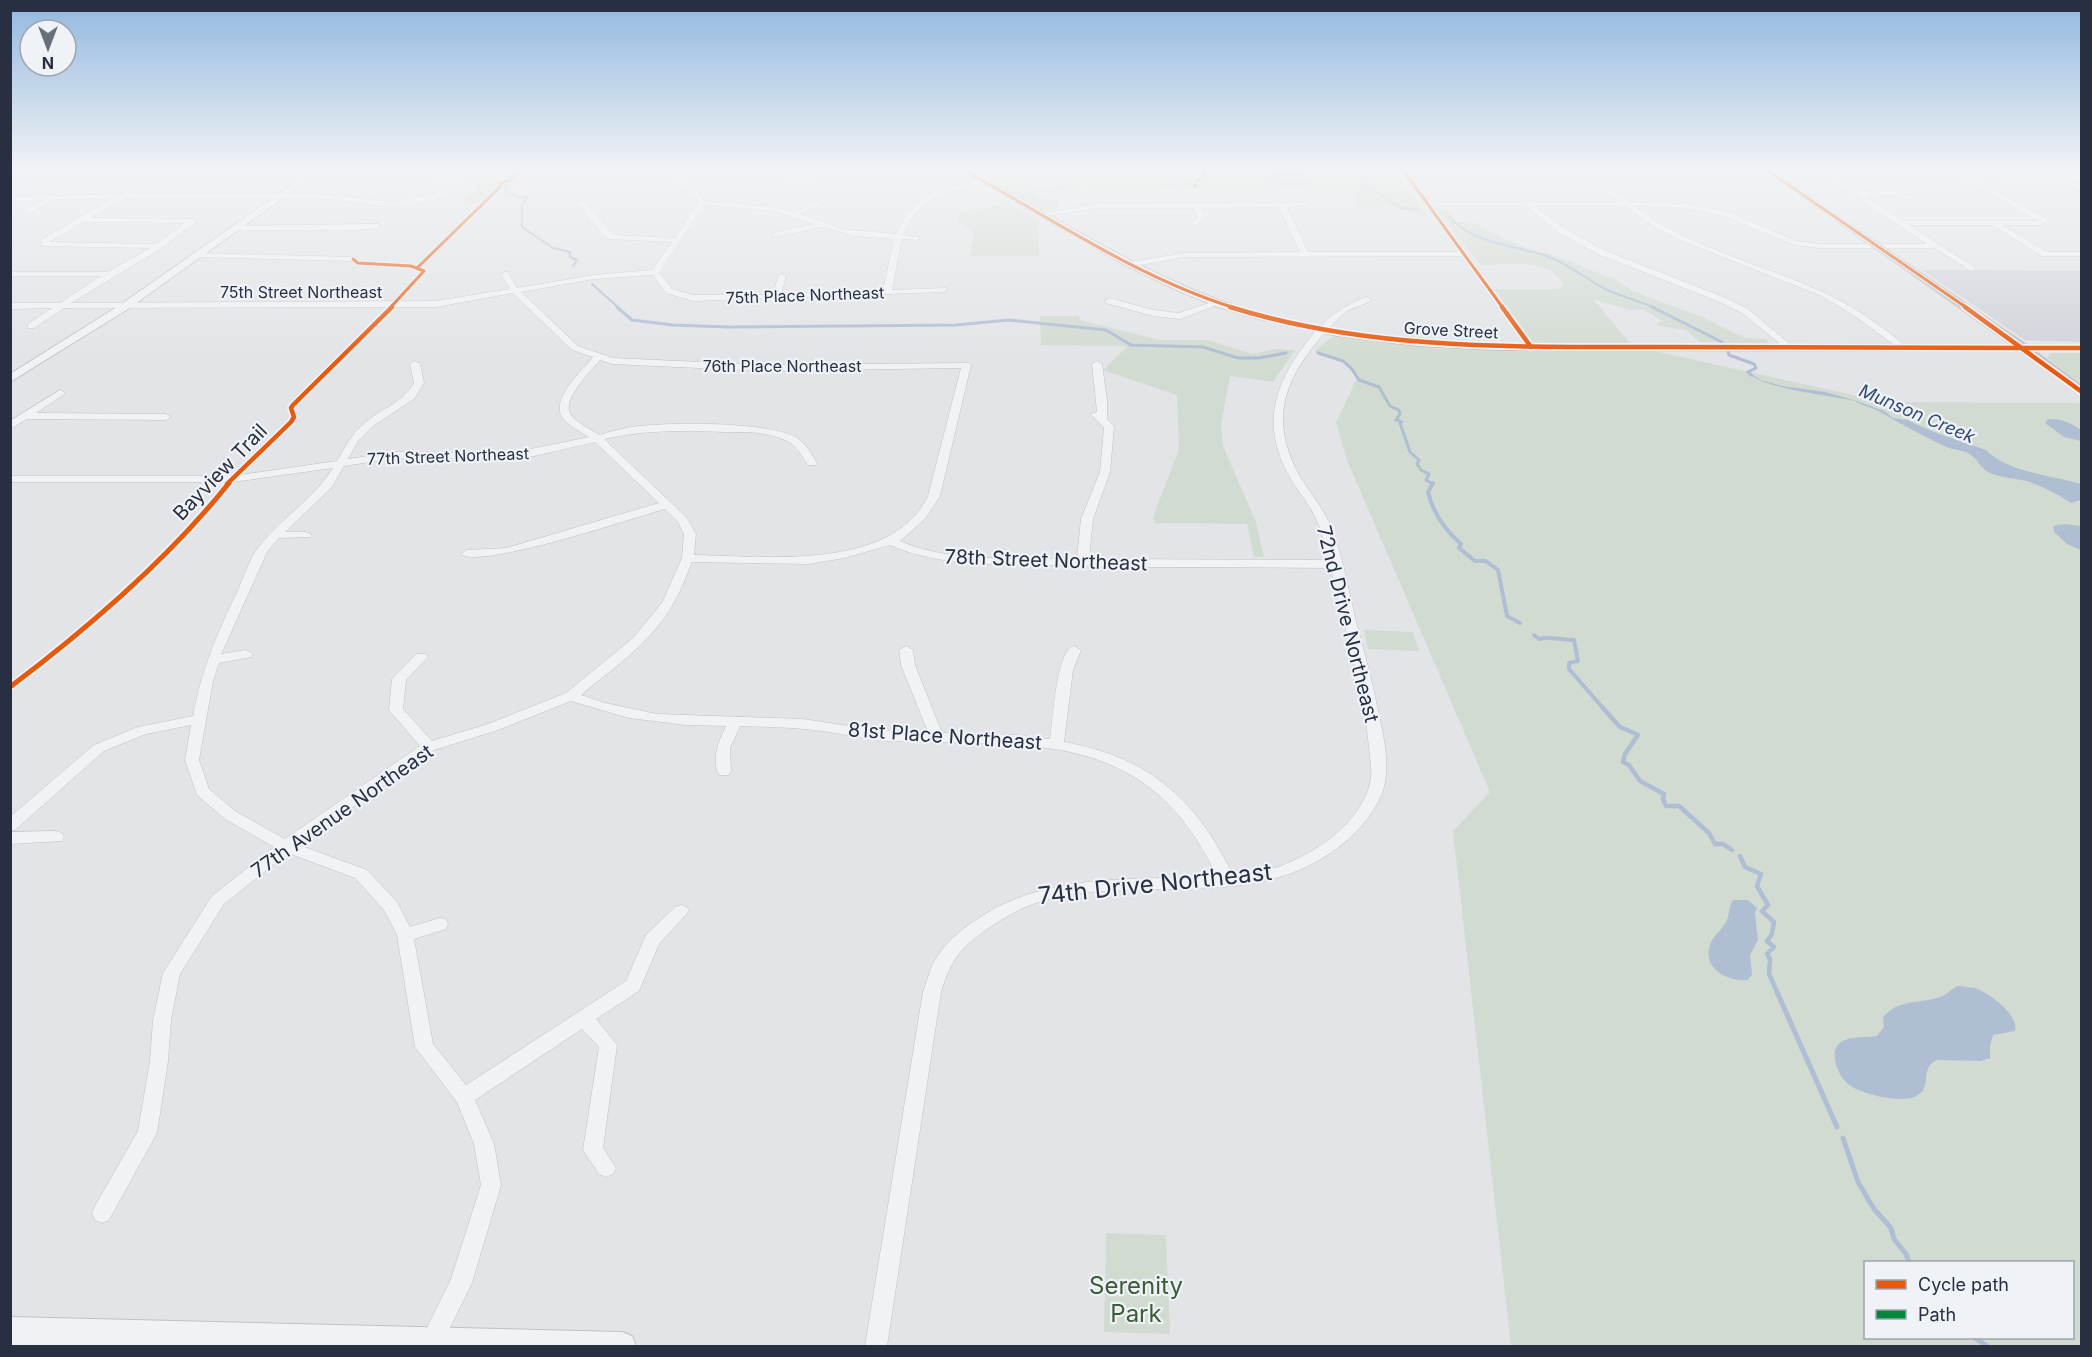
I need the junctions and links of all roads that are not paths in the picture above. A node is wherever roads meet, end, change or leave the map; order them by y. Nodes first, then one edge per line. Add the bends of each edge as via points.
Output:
1 (59, 233) edge
2 (176, 233) edge
3 (228, 233) edge
4 (607, 233) edge
5 (681, 233) edge
6 (784, 233) edge
7 (853, 233) edge
8 (900, 233) edge
9 (1075, 233) edge
10 (1295, 233) edge
11 (1449, 233) edge
12 (1566, 233) edge
13 (1670, 233) edge
14 (1770, 233) edge
15 (1859, 233) edge
16 (1917, 233) edge
17 (2010, 233) edge
18 (776, 235) dead end
19 (898, 238) junction
20 (917, 238) dead end
21 (676, 240) junction
22 (159, 246) junction
23 (1877, 246) junction
24 (1936, 246) junction
25 (1464, 254) junction
26 (2082, 254) edge
27 (196, 255) junction
28 (1305, 255) junction
29 (353, 259) dead end
30 (1134, 264) junction
31 (1971, 269) dead end
32 (655, 272) junction
33 (10, 274) edge
34 (110, 274) junction
35 (505, 274) dead end
36 (782, 276) dead end
37 (943, 290) dead end
38 (516, 292) junction
39 (887, 293) junction
40 (776, 297) junction
41 (1367, 300) dead end
42 (1109, 301) dead end
43 (1218, 303) junction
44 (10, 306) edge
45 (61, 306) junction
46 (124, 307) junction
47 (31, 326) dead end
48 (1324, 329) junction
49 (1531, 346) junction
50 (1788, 347) junction
51 (1901, 347) junction
52 (2023, 347) junction
53 (2082, 348) edge
54 (598, 357) junction
55 (415, 364) dead end
56 (1097, 364) dead end
57 (10, 379) edge
58 (2082, 392) edge
59 (60, 393) dead end
60 (411, 397) junction
61 (425, 398) dead end
62 (23, 416) junction
63 (166, 417) dead end
64 (10, 426) edge
65 (597, 438) junction
66 (340, 462) junction
67 (812, 463) dead end
68 (10, 479) edge
69 (666, 505) junction
70 (275, 535) junction
71 (306, 535) dead end
72 (891, 541) junction
73 (467, 554) dead end
74 (688, 558) junction
75 (1083, 563) junction
76 (1337, 564) junction
77 (906, 650) dead end
78 (1074, 650) dead end
79 (246, 654) dead end
80 (421, 657) dead end
81 (213, 660) junction
82 (571, 696) junction
83 (200, 719) junction
84 (735, 723) junction
85 (937, 737) junction
86 (1057, 744) junction
87 (429, 747) junction
88 (724, 771) dead end
89 (1379, 779) joint
90 (10, 826) edge
91 (56, 837) dead end
92 (10, 838) edge
93 (286, 846) junction
94 (1228, 881) junction
95 (681, 911) dead end
96 (440, 924) dead end
97 (405, 935) junction
98 (585, 1019) junction
99 (464, 1097) junction
100 (606, 1168) dead end
101 (102, 1213) dead end
102 (10, 1331) edge
103 (431, 1344) edge
104 (622, 1347) edge
105 (876, 1347) edge

1 - 22 street via 44,244
2 - 22 street
3 - 27 street
4 - 21 street via 612,237
5 - 21 street
6 - 18 street
7 - 19 street
8 - 19 street
9 - 30 street, Grove Street
10 - 28 street
11 - 25 street
12 - 50 street via 1603,253 1724,300 1745,311
13 - 51 street via 1832,298
14 - 23 street via 1794,243
15 - 23 main road
16 - 24 street
17 - 26 street via 2045,254
19 - 20 street
19 - 39 street
21 - 32 street
22 - 34 street
23 - 24 street
23 - 52 main road
24 - 31 street
25 - 28 street
25 - 49 street
27 - 29 street
27 - 46 street
28 - 30 street via 1185,255
30 - 43 street, Grove Street
32 - 38 street, 75th Street Northeast via 594,277
32 - 40 street, 75th Place Northeast via 669,291 693,298
33 - 34 street
34 - 45 street
35 - 38 street, 76th Place Northeast
36 - 40 street
37 - 39 street, 75th Place Northeast
38 - 46 street, 75th Street Northeast via 436,304
38 - 54 street, 76th Place Northeast via 575,348
39 - 40 street, 75th Place Northeast
41 - 48 street, 72nd Drive Northeast via 1343,310
42 - 43 street via 1153,314 1180,316
43 - 48 street, Grove Street
44 - 45 street, 75th Street Northeast
45 - 46 street, 75th Street Northeast
45 - 47 street
46 - 57 street
48 - 49 street, Grove Street via 1427,344
48 - 76 street, 72nd Drive Northeast via 1283,387 1280,426 1286,460 1297,482 1314,502
49 - 50 street, Grove Street
50 - 51 street, Grove Street
51 - 52 street, Grove Street
52 - 53 street, Grove Street
52 - 58 main road
54 - 65 street, 77th Avenue Northeast via 565,398 564,408 573,422
54 - 72 street, 76th Place Northeast via 652,364 765,368 966,365 929,509
55 - 60 street via 418,383
56 - 75 street via 1098,417 1109,426 1108,452 1105,472 1087,519
59 - 62 street
60 - 61 street
60 - 66 street via 369,424
62 - 63 street
62 - 64 street
65 - 66 street, 77th Street Northeast via 511,456 396,455
65 - 67 street, 77th Street Northeast via 631,430 766,430 793,440
65 - 69 street, 77th Avenue Northeast
66 - 68 street, 77th Street Northeast via 226,479
66 - 70 street via 328,485
69 - 73 street via 507,551
69 - 74 street, 77th Avenue Northeast via 683,520 690,534
70 - 71 street
70 - 81 street via 262,551
72 - 74 street via 809,560
72 - 75 street, 78th Street Northeast via 934,556
74 - 82 street, 77th Avenue Northeast via 656,621 637,642
75 - 76 street, 78th Street Northeast
76 - 89 street, 72nd Drive Northeast via 1376,735
77 - 85 street via 908,665
78 - 86 street via 1066,670
79 - 81 street
80 - 87 street via 399,680 396,710
81 - 83 street
82 - 84 street, 81st Place Northeast via 601,709 636,717
82 - 87 street, 77th Avenue Northeast
83 - 90 street via 142,730 99,748
83 - 93 street via 192,760 202,791 230,815
84 - 85 street, 81st Place Northeast via 802,724 877,735
84 - 88 street via 723,748
85 - 86 street, 81st Place Northeast
86 - 94 street, 81st Place Northeast via 1104,757 1161,786 1191,816 1214,850
87 - 93 street, 77th Avenue Northeast
89 - 94 street, 74th Drive Northeast via 1370,807 1328,849 1276,874
91 - 92 street
93 - 97 street via 361,874 391,906
93 - 101 street, 77th Avenue Northeast via 218,900 172,973 147,1133
94 - 105 street, 74th Drive Northeast via 1042,893 1010,905 978,924 940,966 932,992
95 - 98 street via 652,940 633,986
96 - 97 street
97 - 99 street via 424,1047
98 - 99 street
98 - 100 street via 608,1045 593,1150
99 - 103 street via 484,1144 491,1185 461,1283
102 - 103 street
103 - 104 street

